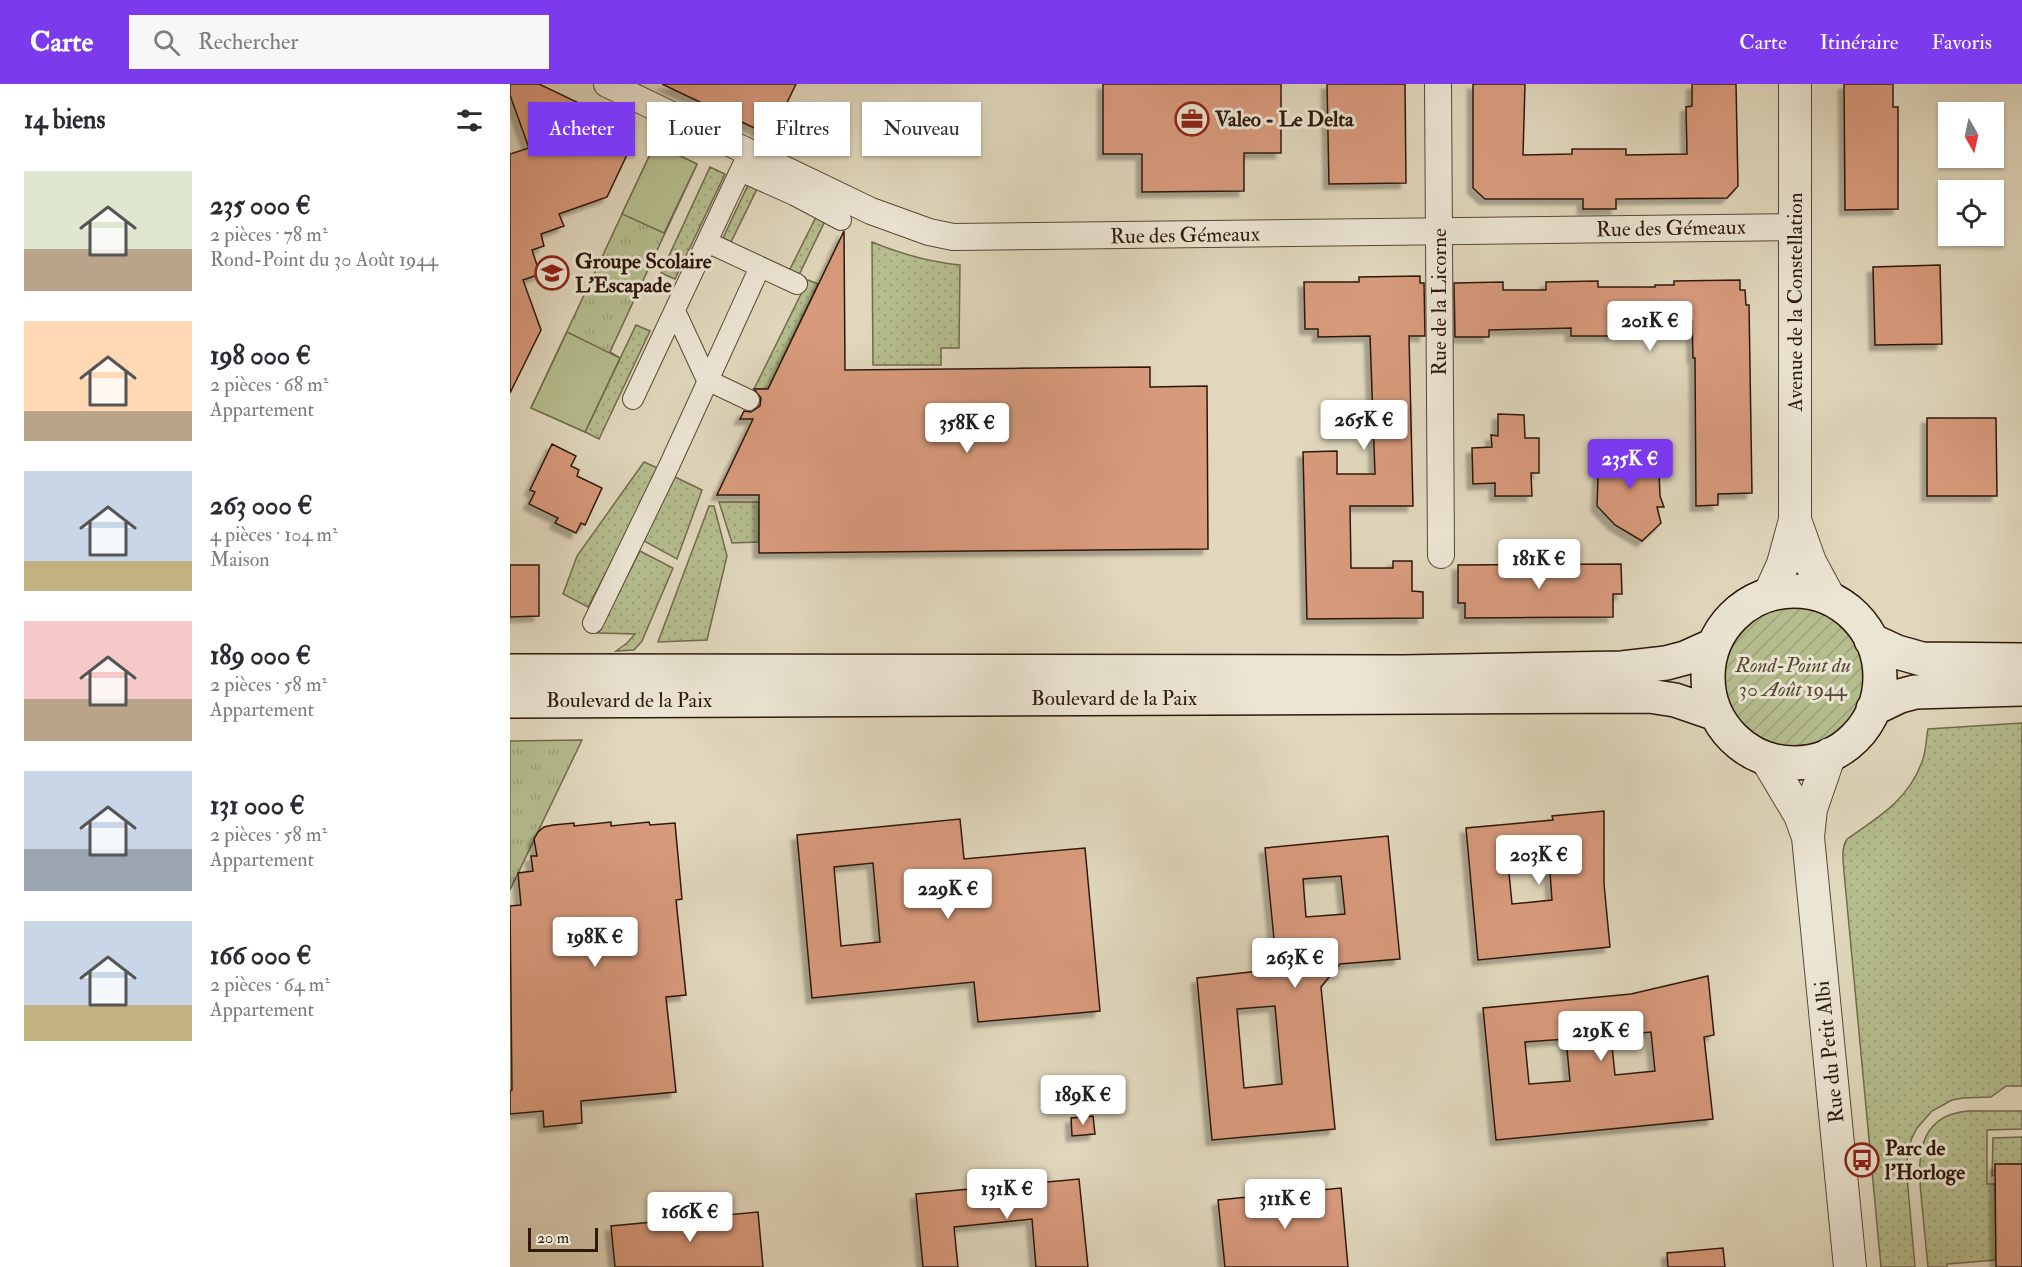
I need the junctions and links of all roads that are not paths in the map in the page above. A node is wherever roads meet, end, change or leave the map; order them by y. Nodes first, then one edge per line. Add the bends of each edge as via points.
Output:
1 (607, 84) edge
2 (1438, 84) edge
3 (1795, 84) edge
4 (745, 162) junction
5 (799, 187) junction
6 (841, 220) dead end
7 (1796, 227) junction
8 (1439, 232) junction
9 (707, 242) junction
10 (760, 267) junction
11 (797, 284) dead end
12 (675, 311) junction
13 (707, 380) junction
14 (633, 399) dead end
15 (749, 400) dead end
16 (1795, 520) junction
17 (1441, 555) dead end
18 (1769, 595) junction
19 (1830, 599) junction
20 (593, 623) dead end
21 (1871, 640) junction
22 (1714, 645) junction
23 (2022, 660) edge
24 (510, 671) edge
25 (2022, 689) edge
26 (510, 701) edge
27 (1873, 709) junction
28 (1716, 714) junction
29 (1830, 754) junction
30 (1766, 758) junction
31 (1808, 837) junction
32 (1850, 1267) edge

1 - 4 street, Rue des Gémeaux
2 - 8 street, Rue de la Licorne
3 - 7 street, Avenue de la Constellation
4 - 5 street, Rue des Gémeaux
4 - 9 street
5 - 6 street
5 - 8 street, Rue des Gémeaux via 953,237
7 - 8 street, Rue des Gémeaux
7 - 16 street, Avenue de la Constellation
8 - 17 street, Rue de la Licorne
9 - 10 street
9 - 12 street
10 - 11 street
10 - 13 street
12 - 13 street
12 - 14 street
13 - 15 street
13 - 20 street
16 - 18 street, Avenue de la Constellation via 1783,564
16 - 19 street, Avenue de la Constellation via 1810,562
18 - 19 main road via 1804,592
18 - 22 main road via 1736,614
19 - 21 main road via 1859,620
21 - 23 main road via 1922,659
21 - 27 main road via 1880,680
22 - 24 main road, Boulevard de la Paix via 1666,663 1622,668 1402,672
22 - 28 main road via 1708,680
25 - 27 main road via 1915,692
26 - 28 main road, Boulevard de la Paix via 1649,696
27 - 29 main road via 1859,732
28 - 30 main road via 1737,741
29 - 30 main road via 1798,762
29 - 31 street, Rue du Petit Albi via 1811,809
30 - 31 street, Rue du Petit Albi via 1800,815
31 - 32 street, Rue du Petit Albi

